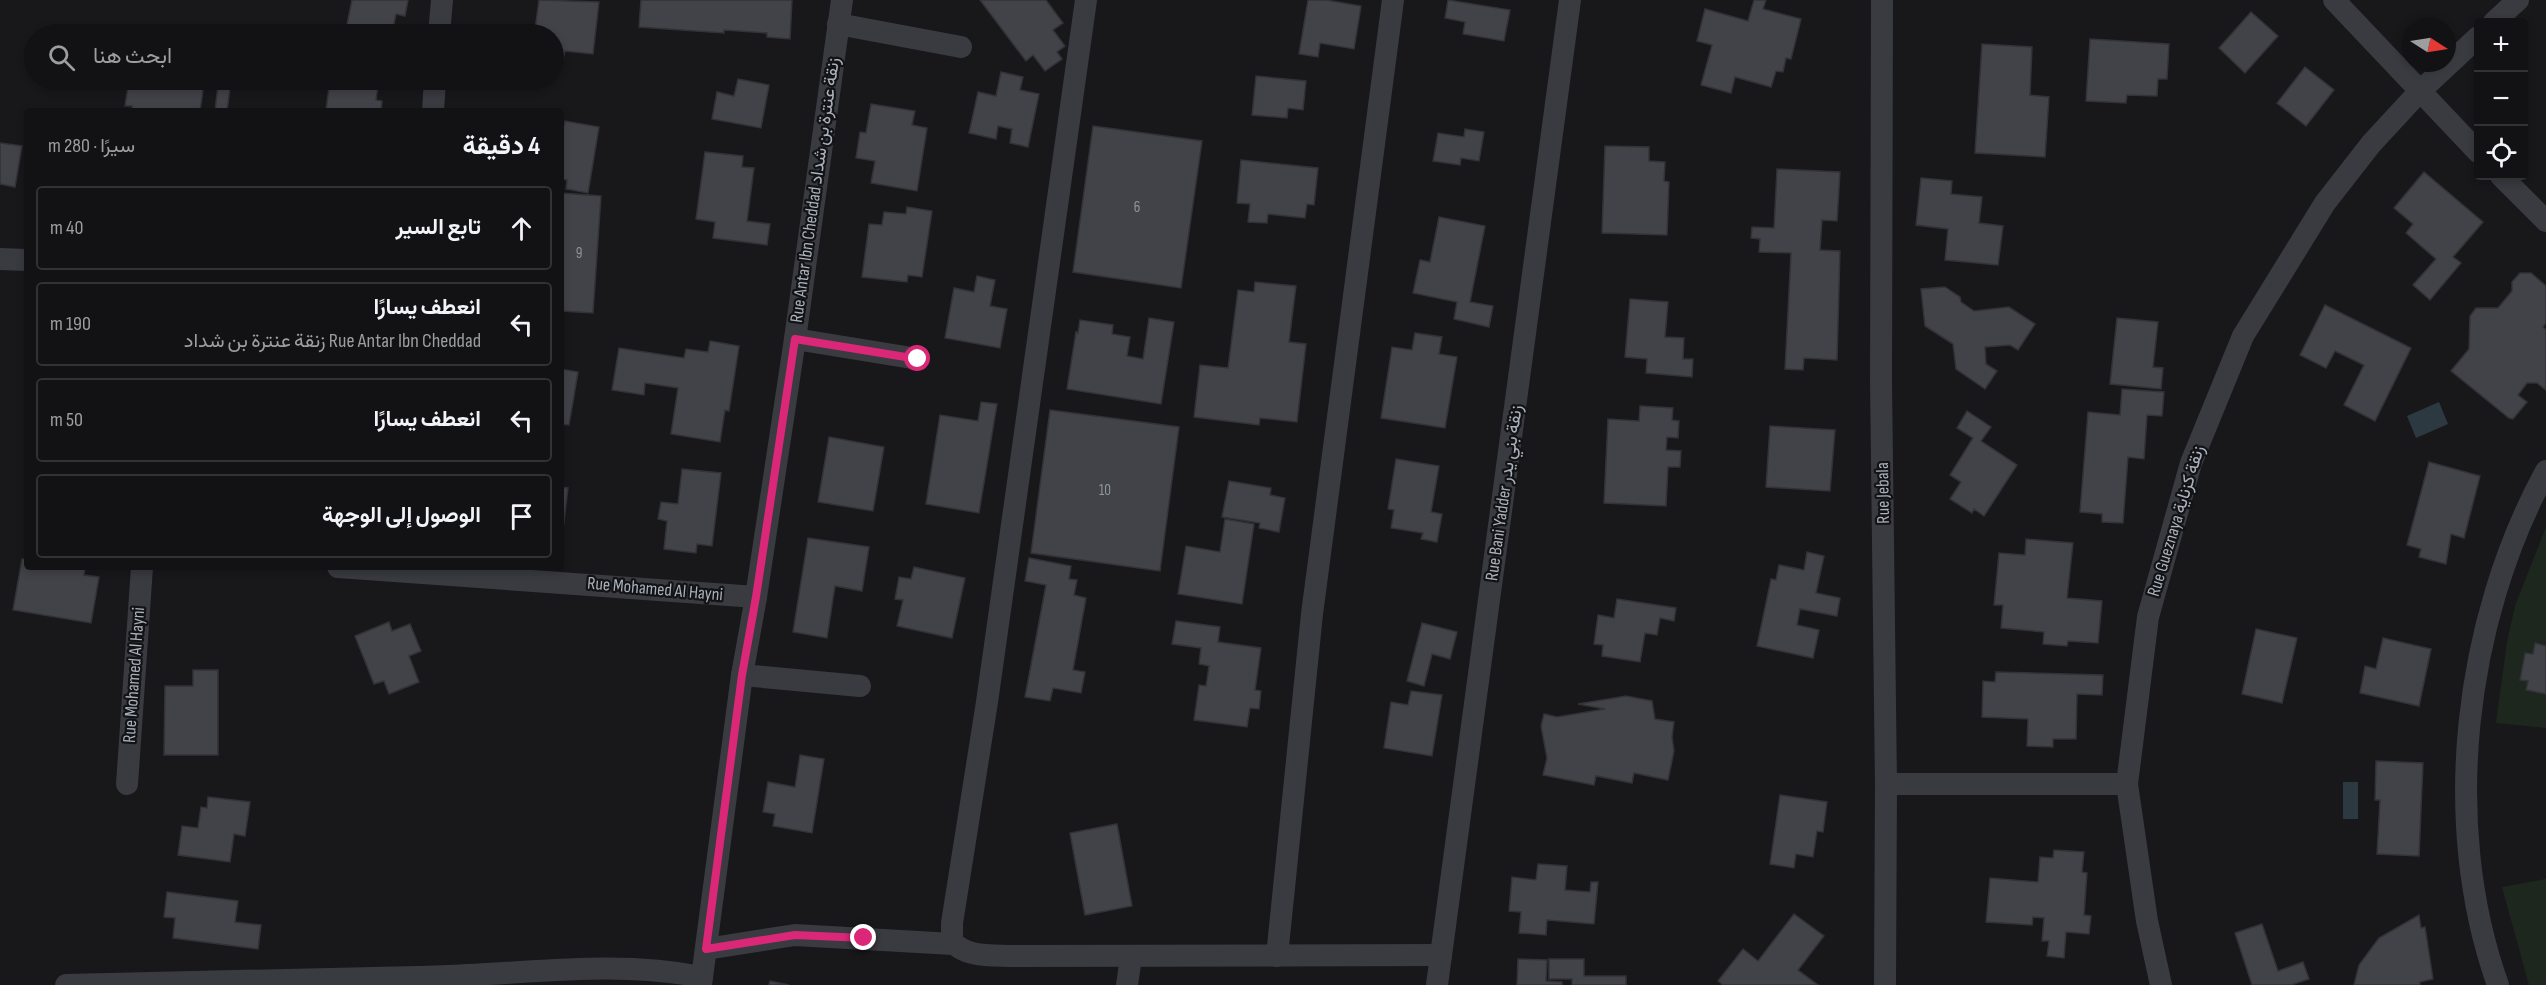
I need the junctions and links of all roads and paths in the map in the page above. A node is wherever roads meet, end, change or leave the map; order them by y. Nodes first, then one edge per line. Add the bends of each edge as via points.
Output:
1 (442, 0) edge
2 (842, 0) edge
3 (1086, 0) edge
4 (1393, 0) edge
5 (1570, 0) edge
6 (1882, 0) edge
7 (2334, 0) edge
8 (2518, 0) edge
9 (2498, 18) edge
10 (440, 24) edge
11 (838, 24) junction
12 (2474, 41) edge
13 (961, 47) dead end
14 (434, 90) edge
15 (2419, 92) junction
16 (433, 108) edge
17 (2474, 148) edge
18 (2505, 180) edge
19 (2546, 221) edge
20 (0, 259) edge
21 (24, 260) edge
22 (795, 339) junction
23 (918, 359) dead end
24 (2546, 471) edge
25 (142, 570) edge
26 (413, 570) edge
27 (756, 597) junction
28 (742, 675) junction
29 (860, 686) dead end
30 (127, 784) dead end
31 (1886, 784) junction
32 (2127, 784) junction
33 (953, 944) junction
34 (706, 949) junction
35 (1441, 955) junction
36 (1276, 956) junction
37 (1131, 957) junction
38 (702, 981) edge
39 (66, 985) edge
40 (1127, 985) edge
41 (1437, 985) edge
42 (1885, 985) edge
43 (2161, 985) edge
44 (2498, 985) edge

1 - 10 street
2 - 11 street, Rue Antar Ibn Cheddad زنقة عنترة بن شداد
3 - 33 street via 952,923
4 - 36 street via 1312,614
5 - 35 street, Rue Bani Yadder زنقة بني يدر
6 - 31 street, Rue Jebala
7 - 15 street
8 - 9 street
11 - 13 street
11 - 22 street, Rue Antar Ibn Cheddad زنقة عنترة بن شداد
12 - 15 street, Rue Gueznaya زنقة كزناية
14 - 16 street
15 - 17 street
15 - 32 street, Rue Gueznaya زنقة كزناية via 2325,204 2239,347 2191,463 2148,617
18 - 19 street
20 - 21 street
22 - 23 street
22 - 27 street, Rue Antar Ibn Cheddad زنقة عنترة بن شداد
24 - 44 street via 2512,543 2498,588 2478,673 2467,752 2471,879 2480,929
25 - 30 street, Rue Mohamed Al Hayni
26 - 27 street, Rue Mohamed Al Hayni
27 - 28 street, Rue Antar Ibn Cheddad زنقة عنترة بن شداد
28 - 29 street
28 - 34 street, Rue Antar Ibn Cheddad زنقة عنترة بن شداد
31 - 32 street
31 - 42 street, Rue Jebala
32 - 43 street, Rue Gueznaya زنقة كزناية via 2147,921
33 - 34 street via 795,935
33 - 37 street via 962,950 992,955
34 - 38 street, Rue Antar Ibn Cheddad زنقة عنترة بن شداد
35 - 36 street
35 - 41 street, Rue Bani Yadder زنقة بني يدر
36 - 37 street
37 - 40 street
38 - 39 street via 671,971 639,968 555,968 451,976

